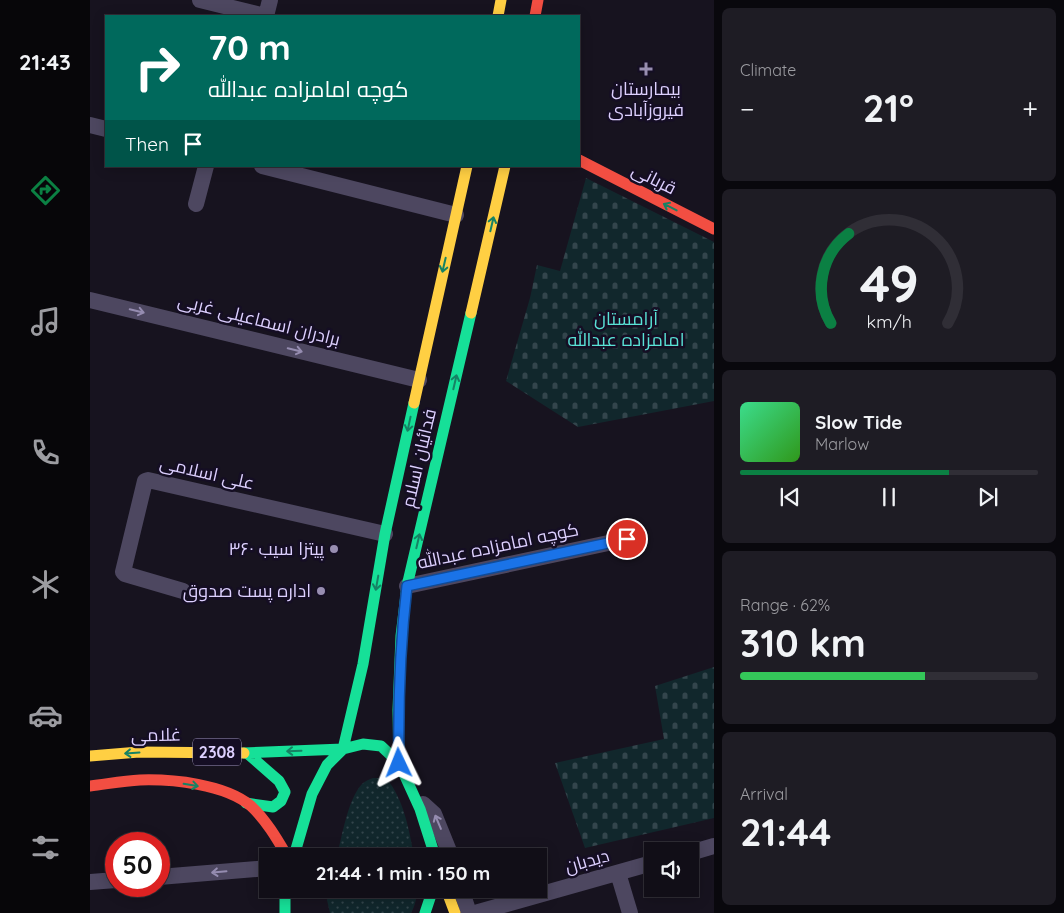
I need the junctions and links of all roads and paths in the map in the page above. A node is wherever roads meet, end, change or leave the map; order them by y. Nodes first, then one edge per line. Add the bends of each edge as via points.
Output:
1 (200, 0) edge
2 (270, 0) edge
3 (501, 0) edge
4 (538, 0) edge
5 (262, 15) edge
6 (266, 15) edge
7 (498, 15) edge
8 (535, 15) edge
9 (90, 125) edge
10 (105, 129) edge
11 (580, 161) edge
12 (206, 167) edge
13 (266, 167) edge
14 (466, 167) edge
15 (505, 167) edge
16 (196, 204) dead end
17 (456, 215) junction
18 (714, 229) edge
19 (90, 300) edge
20 (419, 380) junction
21 (385, 534) junction
22 (627, 539) dead end
23 (407, 586) junction
24 (183, 592) dead end
25 (343, 749) junction
26 (247, 753) junction
27 (90, 756) edge
28 (399, 763) junction
29 (90, 786) edge
30 (413, 796) junction
31 (246, 803) junction
32 (714, 846) edge
33 (283, 848) edge
34 (296, 848) edge
35 (432, 848) edge
36 (448, 848) edge
37 (699, 850) edge
38 (644, 865) edge
39 (259, 869) edge
40 (618, 873) junction
41 (170, 876) edge
42 (105, 881) edge
43 (90, 882) edge
44 (283, 898) edge
45 (285, 898) edge
46 (430, 898) edge
47 (449, 898) edge
48 (464, 898) edge
49 (278, 913) edge
50 (285, 913) edge
51 (425, 913) edge
52 (455, 913) edge
53 (469, 913) edge
54 (475, 913) edge
55 (630, 913) edge

1 - 5 street
2 - 6 street
3 - 7 main road
4 - 8 main road
9 - 10 street
18 -> 11 main road, قربانی
12 - 16 street
13 - 17 street
14 - 17 main road, فدائیان اسلام
23 -> 15 main road, فدائیان اسلام
17 -> 20 main road, فدائیان اسلام
19 -> 20 street, برادران اسماعیلی غربی
20 -> 21 main road, فدائیان اسلام
21 - 24 street, علی اسلامی via 144,481 123,572
21 -> 25 main road, فدائیان اسلام via 363,664
22 - 23 street, کوچه امامزاده عبدالله
23 - 28 main road, فدائیان اسلام via 401,636
25 -> 26 main road, غلامی / 2308
25 - 28 main road, غلامی via 363,744 381,746
25 - 34 main road via 327,765 312,794
26 -> 27 main road, غلامی / 2308 via 139,752
26 - 31 main road via 279,780 285,792 273,807
28 - 30 main road
29 -> 31 main road, 2308 via 146,780 193,784
30 - 35 main road
36 -> 30 street via 434,814
31 - 33 main road, 2308 via 274,832
32 - 37 street
38 - 40 street, دیدبان
39 -> 41 street
40 - 54 street, دیدبان
40 - 55 street
42 - 43 street
44 - 49 main road
45 - 50 main road
46 - 51 main road
47 - 52 main road
48 - 53 street

